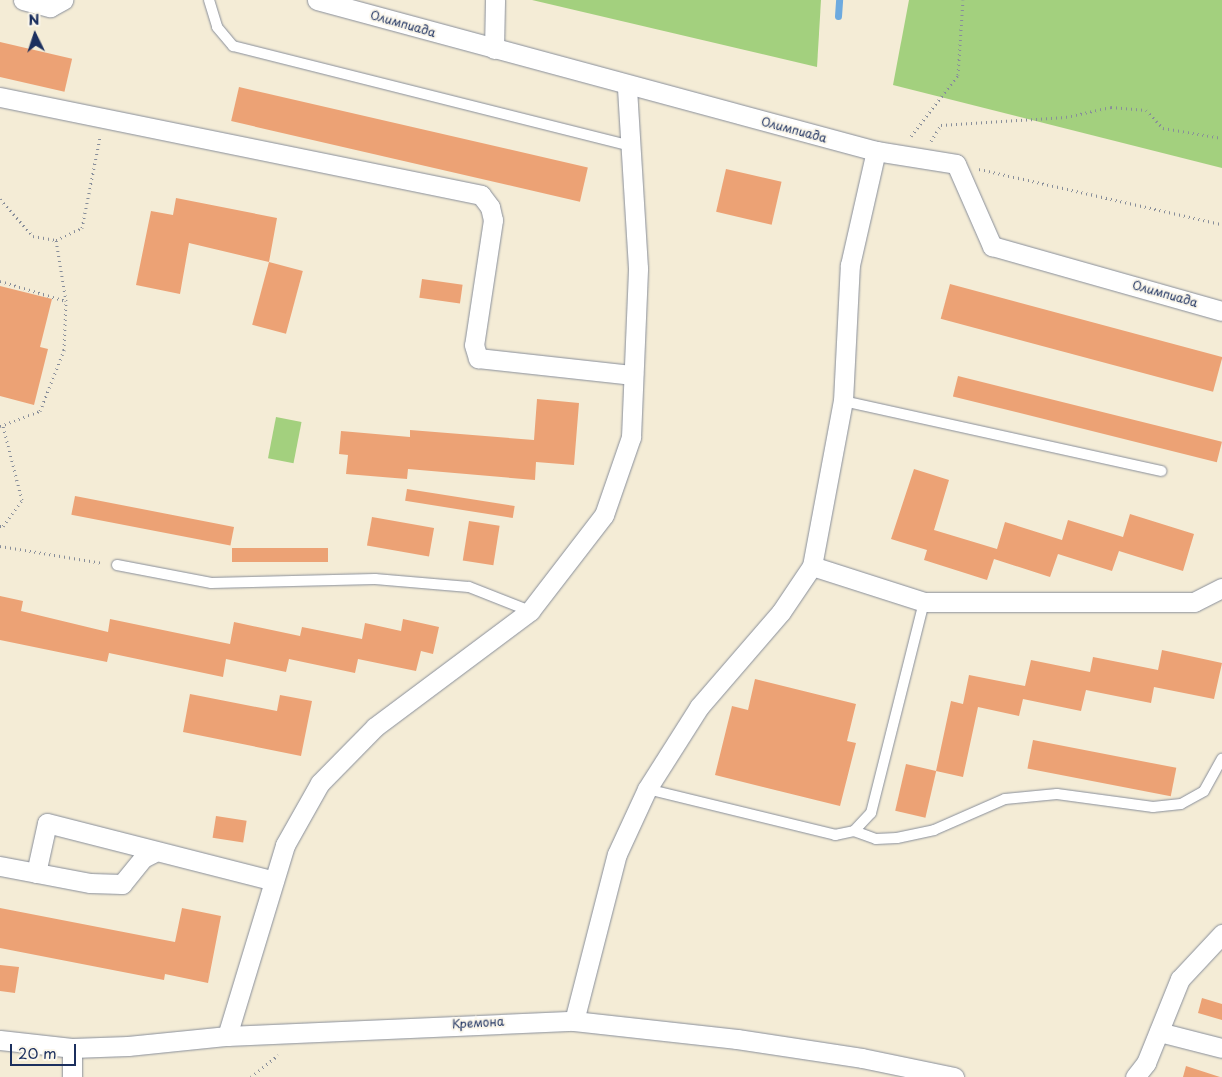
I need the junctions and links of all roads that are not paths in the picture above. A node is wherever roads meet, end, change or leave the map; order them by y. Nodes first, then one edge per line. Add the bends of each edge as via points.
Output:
1 (23, 0) edge
2 (63, 0) edge
3 (209, 0) edge
4 (317, 0) edge
5 (495, 0) edge
6 (494, 49) junction
7 (627, 86) junction
8 (0, 97) edge
9 (631, 146) junction
10 (876, 152) junction
11 (1222, 310) edge
12 (633, 375) junction
13 (843, 401) junction
14 (1161, 471) dead end
15 (117, 565) road end
16 (812, 566) junction
17 (1222, 588) edge
18 (924, 602) junction
19 (530, 611) junction
20 (1222, 759) edge
21 (647, 789) junction
22 (854, 831) junction
23 (153, 853) junction
24 (0, 866) edge
25 (36, 873) junction
26 (274, 881) junction
27 (1222, 934) edge
28 (574, 1021) junction
29 (1159, 1032) junction
30 (227, 1036) junction
31 (0, 1040) edge
32 (72, 1048) junction
33 (1222, 1048) edge
34 (72, 1077) edge
35 (954, 1077) edge
36 (1135, 1077) edge

1 - 2 street via 50,7
3 - 9 lane via 217,27 233,46
4 - 6 street, Олимпиада
5 - 6 street
6 - 7 street, Олимпиада
7 - 9 street
7 - 10 street, Олимпиада
8 - 12 street via 481,195 490,207 493,220 474,345 478,358
9 - 12 street via 638,268
10 - 11 street, Олимпиада via 956,164 992,246
10 - 13 street via 850,266
12 - 19 street via 631,437 604,515
13 - 14 lane
13 - 16 street
15 - 19 lane via 211,583 375,579 469,587
16 - 18 street
16 - 21 street via 781,612 700,707
17 - 18 street via 1194,602
18 - 22 lane via 871,813
19 - 26 street via 375,726 320,783 285,845
20 - 22 lane via 1204,792 1181,804 1153,807 1057,794 1005,799 934,830 897,838 876,839
21 - 22 lane via 835,835
21 - 28 street via 617,854
23 - 25 street via 142,858 122,884 90,884
23 - 25 street via 47,823
23 - 26 street
24 - 25 street
26 - 30 street
27 - 29 street via 1180,979
28 - 30 street, Кремона
28 - 35 street, Кремона via 737,1039 862,1058
29 - 33 street
29 - 36 street via 1146,1063
30 - 32 street, Кремона
31 - 32 street, Кремона
32 - 34 street

